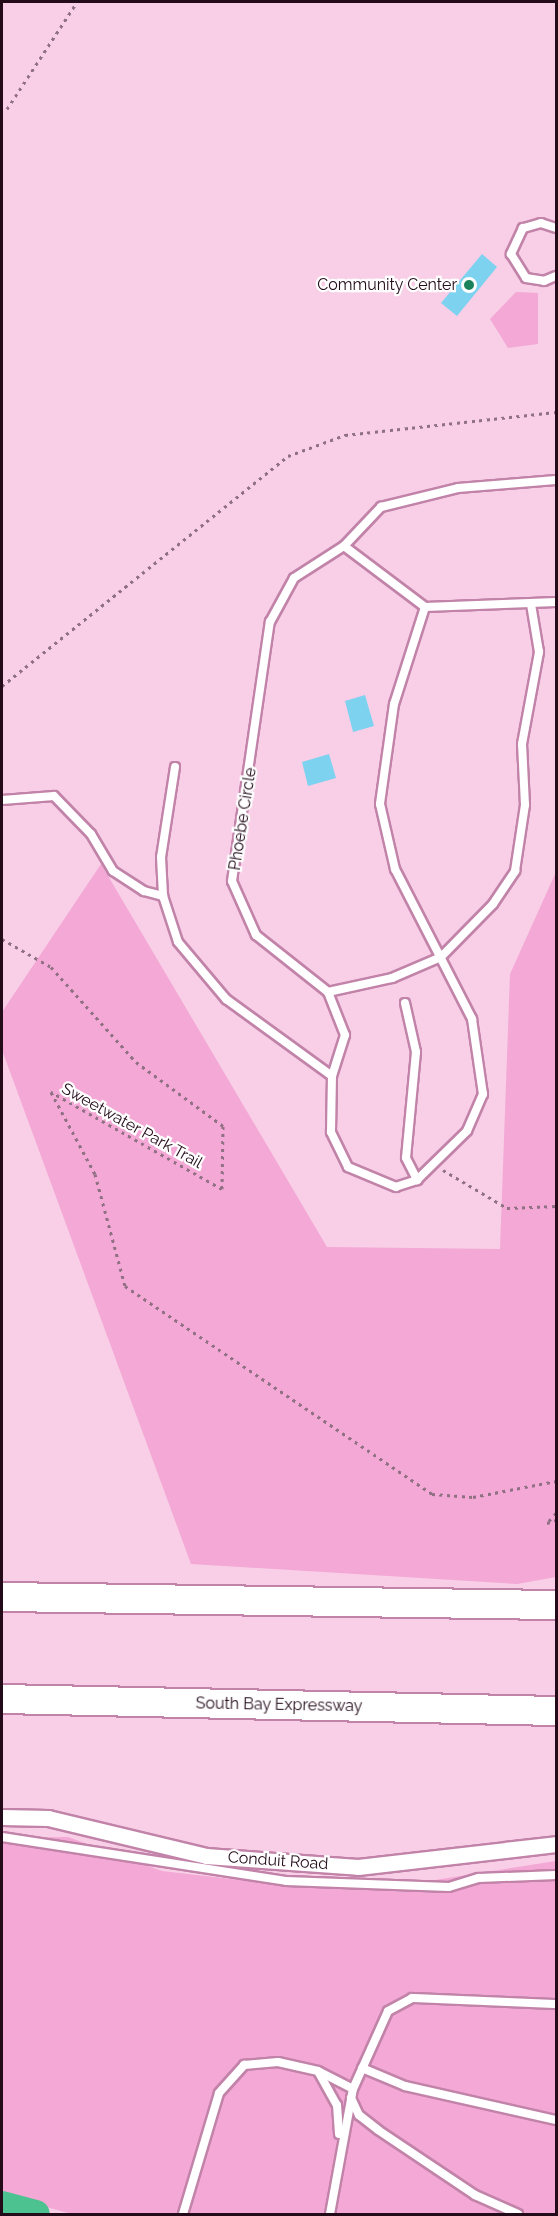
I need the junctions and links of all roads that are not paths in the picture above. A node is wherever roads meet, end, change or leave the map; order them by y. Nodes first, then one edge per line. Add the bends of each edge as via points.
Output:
1 (556, 228) edge
2 (556, 276) edge
3 (556, 480) edge
4 (344, 546) junction
5 (556, 602) edge
6 (531, 604) junction
7 (425, 608) junction
8 (175, 767) dead end
9 (2, 800) edge
10 (163, 896) junction
11 (441, 957) junction
12 (327, 992) junction
13 (405, 1004) dead end
14 (332, 1076) junction
15 (417, 1180) junction
16 (2, 1597) edge
17 (556, 1605) edge
18 (2, 1699) edge
19 (556, 1711) edge
20 (2, 1817) edge
21 (2, 1837) edge
22 (556, 1844) edge
23 (556, 1875) edge
24 (556, 2004) edge
25 (362, 2068) junction
26 (318, 2071) junction
27 (353, 2089) junction
28 (351, 2098) junction
29 (556, 2120) edge
30 (340, 2139) junction
31 (183, 2214) edge
32 (330, 2214) edge
33 (518, 2214) edge

1 - 2 lane via 541,223 523,228 511,254 526,278 544,281
3 - 4 lane, Phoebe Circle via 458,488 381,507
4 - 7 lane
4 - 12 lane, Phoebe Circle via 294,578 270,622 232,881 256,935
5 - 6 lane
6 - 7 lane
6 - 11 lane via 539,652 522,744 525,805 515,871 493,904
7 - 11 lane via 394,704 380,804 395,869
8 - 10 lane via 162,837
9 - 10 lane via 54,796 91,834 113,871
10 - 14 lane via 186,956 226,999
11 - 12 lane via 392,978
11 - 15 lane via 472,1018 483,1094 467,1131
12 - 14 lane, Phoebe Circle via 345,1035
13 - 15 lane via 416,1052 406,1158
14 - 15 lane, Phoebe Circle via 331,1132 348,1167 396,1186
16 - 17 highway
18 - 19 highway, South Bay Expressway
20 - 22 street, Conduit Road via 48,1818 206,1856 358,1867
21 - 23 lane via 286,1881 449,1887 478,1878
24 - 25 lane via 412,1998 388,2010
25 - 27 lane
25 - 29 lane via 405,2086
26 - 27 lane
26 - 30 lane via 337,2105
26 - 31 lane via 278,2062 244,2064 219,2093
27 - 28 lane
28 - 30 lane
28 - 33 lane via 359,2115 378,2130 476,2194
30 - 32 lane

